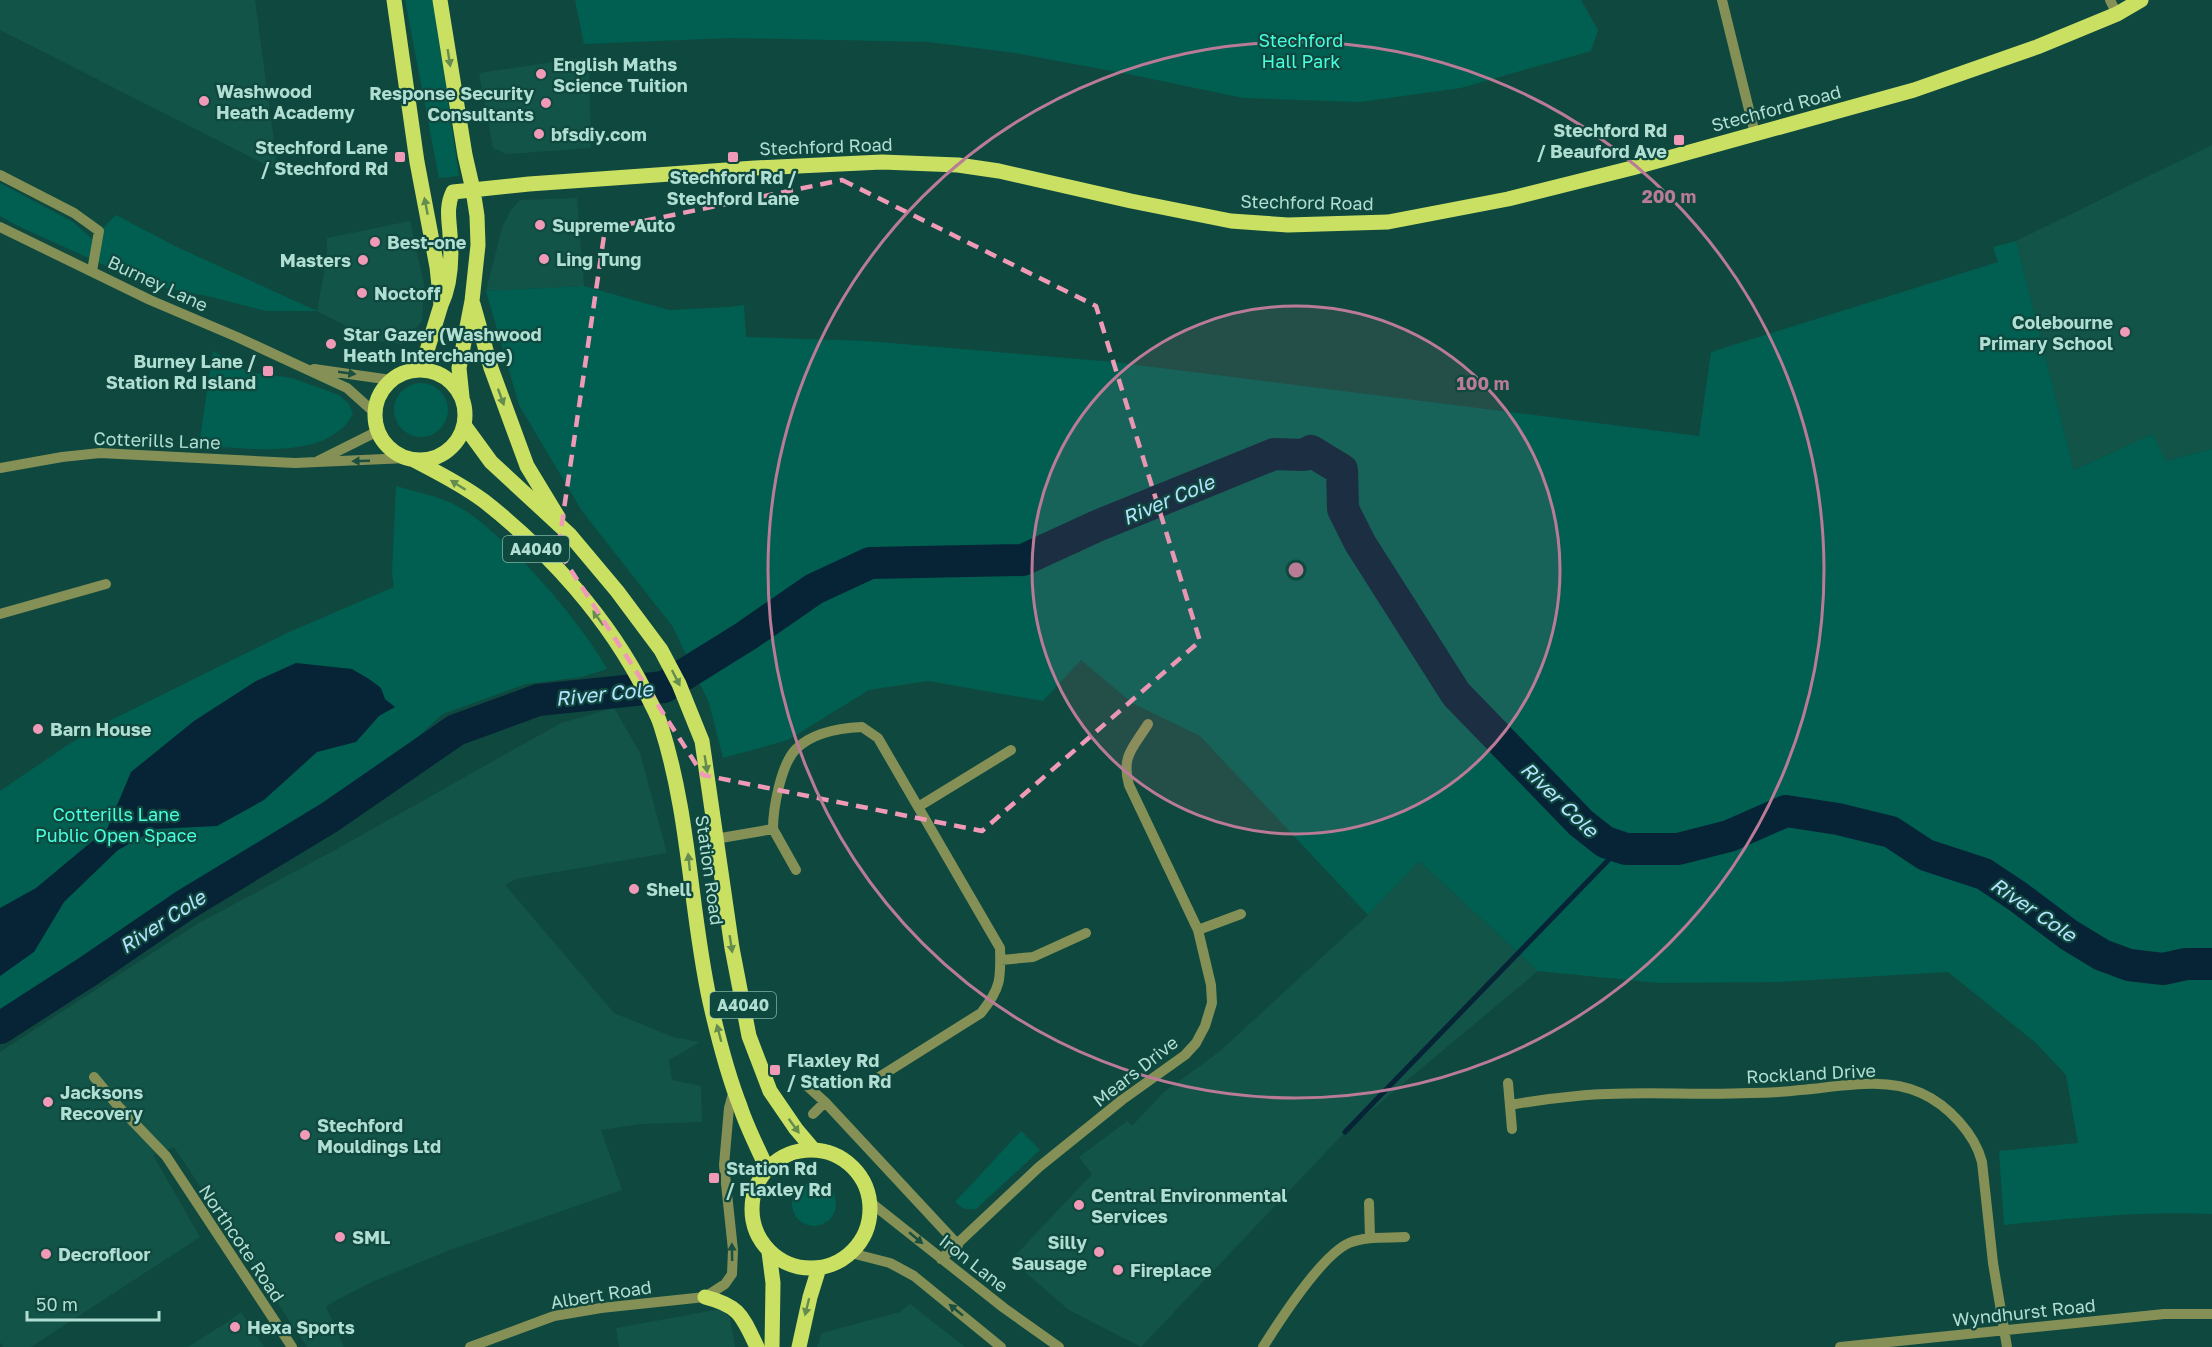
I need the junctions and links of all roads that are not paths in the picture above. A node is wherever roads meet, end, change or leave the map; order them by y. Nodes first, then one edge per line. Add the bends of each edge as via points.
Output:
1 (394, 0) edge
2 (440, 0) edge
3 (1722, 0) edge
4 (2141, 0) edge
5 (2113, 7) edge
6 (1755, 134) junction
7 (0, 175) edge
8 (473, 190) junction
9 (0, 227) edge
10 (92, 271) junction
11 (472, 300) junction
12 (441, 305) junction
13 (302, 367) junction
14 (417, 370) junction
15 (391, 381) junction
16 (462, 397) junction
17 (375, 413) junction
18 (464, 425) junction
19 (378, 431) junction
20 (411, 459) junction
21 (315, 462) junction
22 (0, 468) edge
23 (570, 535) junction
24 (106, 584) dead end
25 (0, 614) edge
26 (1148, 724) dead end
27 (1011, 750) dead end
28 (918, 807) junction
29 (773, 829) junction
30 (715, 839) junction
31 (796, 870) dead end
32 (1241, 914) dead end
33 (1198, 930) junction
34 (1086, 933) dead end
35 (1001, 960) junction
36 (94, 1077) dead end
37 (876, 1079) dead end
38 (1508, 1083) dead end
39 (806, 1085) dead end
40 (734, 1090) junction
41 (825, 1102) junction
42 (1510, 1105) junction
43 (813, 1114) dead end
44 (1512, 1129) dead end
45 (813, 1149) junction
46 (767, 1169) junction
47 (870, 1202) junction
48 (1369, 1203) dead end
49 (1405, 1237) dead end
50 (1370, 1238) junction
51 (958, 1245) junction
52 (769, 1252) junction
53 (851, 1253) junction
54 (941, 1259) junction
55 (819, 1268) junction
56 (705, 1297) junction
57 (2212, 1314) edge
58 (2005, 1331) junction
59 (292, 1347) edge
60 (470, 1347) edge
61 (757, 1347) edge
62 (772, 1347) edge
63 (799, 1347) edge
64 (1001, 1347) edge
65 (1059, 1347) edge
66 (1263, 1347) edge
67 (1840, 1347) edge
68 (2007, 1347) edge

12 -> 1 main road
2 -> 8 main road
3 - 6 street
4 - 5 main road, Stechford Road
5 - 6 main road, Stechford Road via 2037,47 1965,74
6 - 8 main road, Stechford Road via 1506,200 1388,222 1337,225 1231,221 1011,173 882,162
7 - 10 street via 74,213 99,231
8 - 11 main road via 478,245
8 - 12 main road, Stechford Road via 451,195 449,280
9 - 10 street, Burney Lane
10 - 13 street, Burney Lane
11 - 16 main road via 459,368
11 -> 23 main road via 491,368 527,466
12 - 14 main road
13 -> 15 street, Burney Lane
13 - 17 street, Burney Lane via 347,388
14 - 15 main road
14 - 16 main road via 439,374
15 - 17 main road via 380,395
16 - 18 main road
17 - 19 main road
18 - 20 main road via 454,446 444,453 434,458
18 - 23 main road, A4040 via 491,462
19 - 20 main road via 395,453
19 - 21 street, Cotterills Lane
20 -> 21 street, Cotterills Lane
40 -> 20 main road, Station Road / A4040 via 710,1002 686,830 661,724 632,666 595,613 525,537 483,501
21 - 22 street, Cotterills Lane via 100,453
23 -> 30 main road, Station Road / A4040 via 630,607 661,650 679,684 702,741
24 - 25 street
26 - 33 street, Mears Drive via 1128,754 1124,769
27 - 28 street
28 - 29 street via 878,738 862,727 839,728 795,750 783,773
28 - 35 street via 1000,948
29 - 30 street
29 - 31 street
30 -> 45 main road, A4040 via 749,1036 770,1091
32 - 33 street
33 - 51 street, Mears Drive via 1212,985 1212,1003 1196,1043 1039,1167
34 - 35 street via 1033,957
35 - 37 street via 1001,978 981,1013
36 - 59 street, Northcote Road via 166,1156
38 - 42 street
39 - 41 street
40 - 46 main road, A4040
56 -> 40 street via 725,1284 732,1274 724,1165
41 - 43 street
41 - 51 street
42 - 44 street
42 - 58 street, Rockland Drive via 1578,1095 1710,1095 1858,1084 1920,1093 1940,1104 1978,1147
45 - 46 main road via 796,1151
45 - 47 main road via 833,1154 851,1165 864,1182
46 - 52 main road via 755,1188 751,1211 756,1233
47 - 53 main road via 867,1230
47 -> 54 street, Iron Lane
48 - 50 street
49 - 50 street
50 - 66 street via 1350,1242 1331,1254
51 - 54 street, Mears Drive
52 - 55 main road via 784,1263
52 - 62 main road via 773,1283
53 - 55 main road
64 -> 53 street via 914,1276 890,1263
54 - 65 street, Iron Lane
55 -> 63 main road
56 - 60 street, Albert Road via 554,1316
56 - 61 main road via 726,1302 742,1316
57 - 58 street, Wyndhurst Road via 2164,1314
58 - 67 street, Wyndhurst Road
58 - 68 street, Rockland Drive

